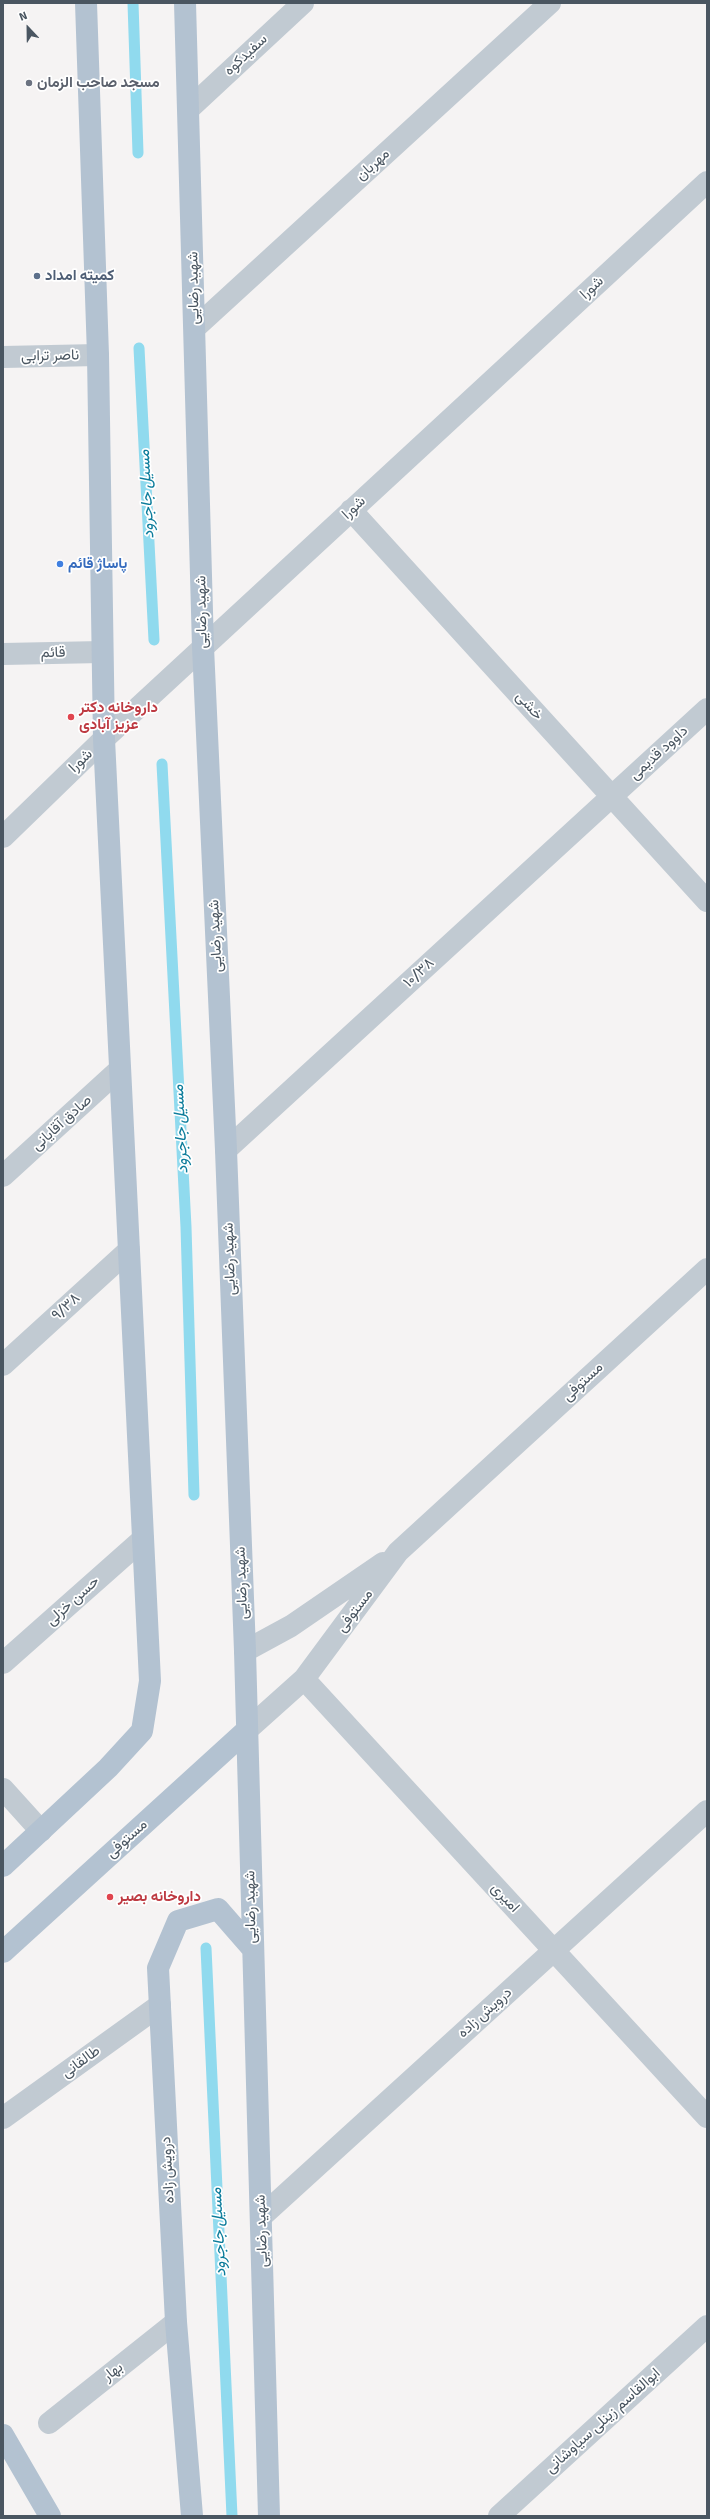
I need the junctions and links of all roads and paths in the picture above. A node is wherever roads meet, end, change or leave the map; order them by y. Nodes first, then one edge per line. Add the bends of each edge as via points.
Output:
1 (86, 3) edge
2 (185, 3) edge
3 (303, 3) edge
4 (550, 3) edge
5 (190, 108) junction
6 (707, 182) edge
7 (195, 328) junction
8 (98, 354) junction
9 (3, 357) edge
10 (351, 510) junction
11 (203, 647) junction
12 (102, 652) junction
13 (3, 654) edge
14 (707, 709) edge
15 (104, 739) junction
16 (612, 796) junction
17 (3, 836) edge
18 (707, 901) edge
19 (120, 1069) junction
20 (226, 1150) junction
21 (3, 1176) edge
22 (129, 1250) junction
23 (707, 1269) edge
24 (3, 1365) edge
25 (143, 1539) junction
26 (398, 1552) junction
27 (245, 1651) junction
28 (3, 1663) edge
29 (304, 1679) junction
30 (247, 1730) junction
31 (3, 1789) edge
32 (707, 1810) edge
33 (41, 1831) junction
34 (3, 1866) edge
35 (252, 1948) junction
36 (554, 1950) junction
37 (3, 1952) edge
38 (160, 2005) junction
39 (707, 2117) edge
40 (3, 2118) edge
41 (262, 2216) junction
42 (176, 2322) junction
43 (707, 2326) edge
44 (49, 2423) dead end
45 (3, 2435) edge
46 (50, 2516) edge
47 (192, 2516) edge
48 (269, 2516) edge
49 (499, 2516) edge

1 - 8 main road
2 - 5 main road, شهید رضایی
3 - 5 street, سفیدکوه
4 - 7 street, مهربان
5 - 7 main road, شهید رضایی
6 - 10 street, شورا
7 - 11 main road, شهید رضایی
8 - 9 street, ناصر ترابی
8 - 12 main road
10 - 11 street, شورا
10 - 16 street, خشی
11 - 15 street, شورا
11 - 20 main road, شهید رضایی
12 - 13 street, قائم
12 - 15 main road
14 - 16 street, داوود قدیمی
15 - 17 street, شورا
15 - 19 main road
16 - 18 street, خشی
16 - 20 street, ۱۰/۳۸
19 - 21 street, صادق آقایانی
19 - 22 main road
20 - 27 main road, شهید رضایی
22 - 24 street, ۹/۳۸
22 - 25 main road
23 - 26 street, مستوفی
25 - 28 street, حسن خزلی
25 - 33 main road via 150,1681 142,1731 108,1768
26 - 27 street via 291,1626
26 - 29 street, مستوفی
27 - 30 main road, شهید رضایی
29 - 30 street, مستوفی
29 - 36 street, امیری
30 - 35 main road, شهید رضایی
30 - 37 main road, مستوفی
31 - 33 street
32 - 36 street, درویش زاده
33 - 34 main road
35 - 38 main road, درویش زاده via 218,1909 178,1921 158,1968
35 - 41 main road, شهید رضایی
36 - 39 street, امیری
36 - 41 street, درویش زاده
38 - 40 street, طالقانی
38 - 42 main road, درویش زاده
41 - 48 main road, شهید رضایی
42 - 44 street, بهار
42 - 47 main road, درویش زاده
43 - 49 street, ابوالقاسم زینلی سیاوشانی
45 - 46 main road

